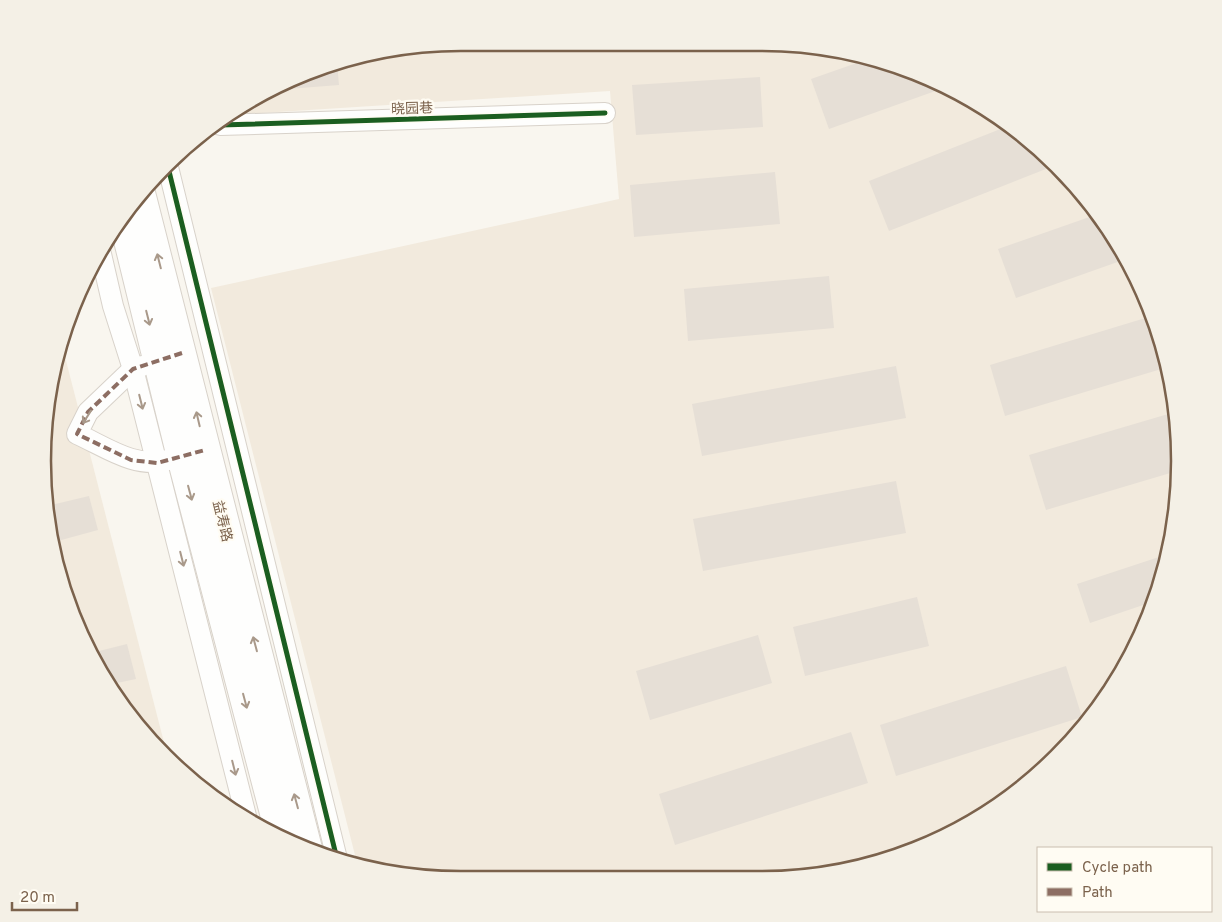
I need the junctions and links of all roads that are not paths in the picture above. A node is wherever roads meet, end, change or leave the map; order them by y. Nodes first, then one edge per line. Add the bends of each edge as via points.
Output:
1 (605, 113) dead end
2 (227, 125) edge
3 (169, 173) edge
4 (143, 204) edge
5 (125, 226) edge
6 (103, 262) edge
7 (170, 357) junction
8 (133, 369) junction
9 (181, 457) junction
10 (245, 809) edge
11 (278, 827) edge
12 (305, 840) edge
13 (335, 851) edge

1 - 2 street, 晓园巷
3 - 13 street
7 -> 4 main road, 益寿路
5 -> 7 main road, 益寿路
6 - 8 street via 112,306
7 - 8 street
7 - 9 main road, 益寿路
8 -> 9 street
8 -> 9 street via 88,412 77,434 131,460
9 -> 10 street
9 -> 11 main road, 益寿路
12 -> 9 main road, 益寿路

